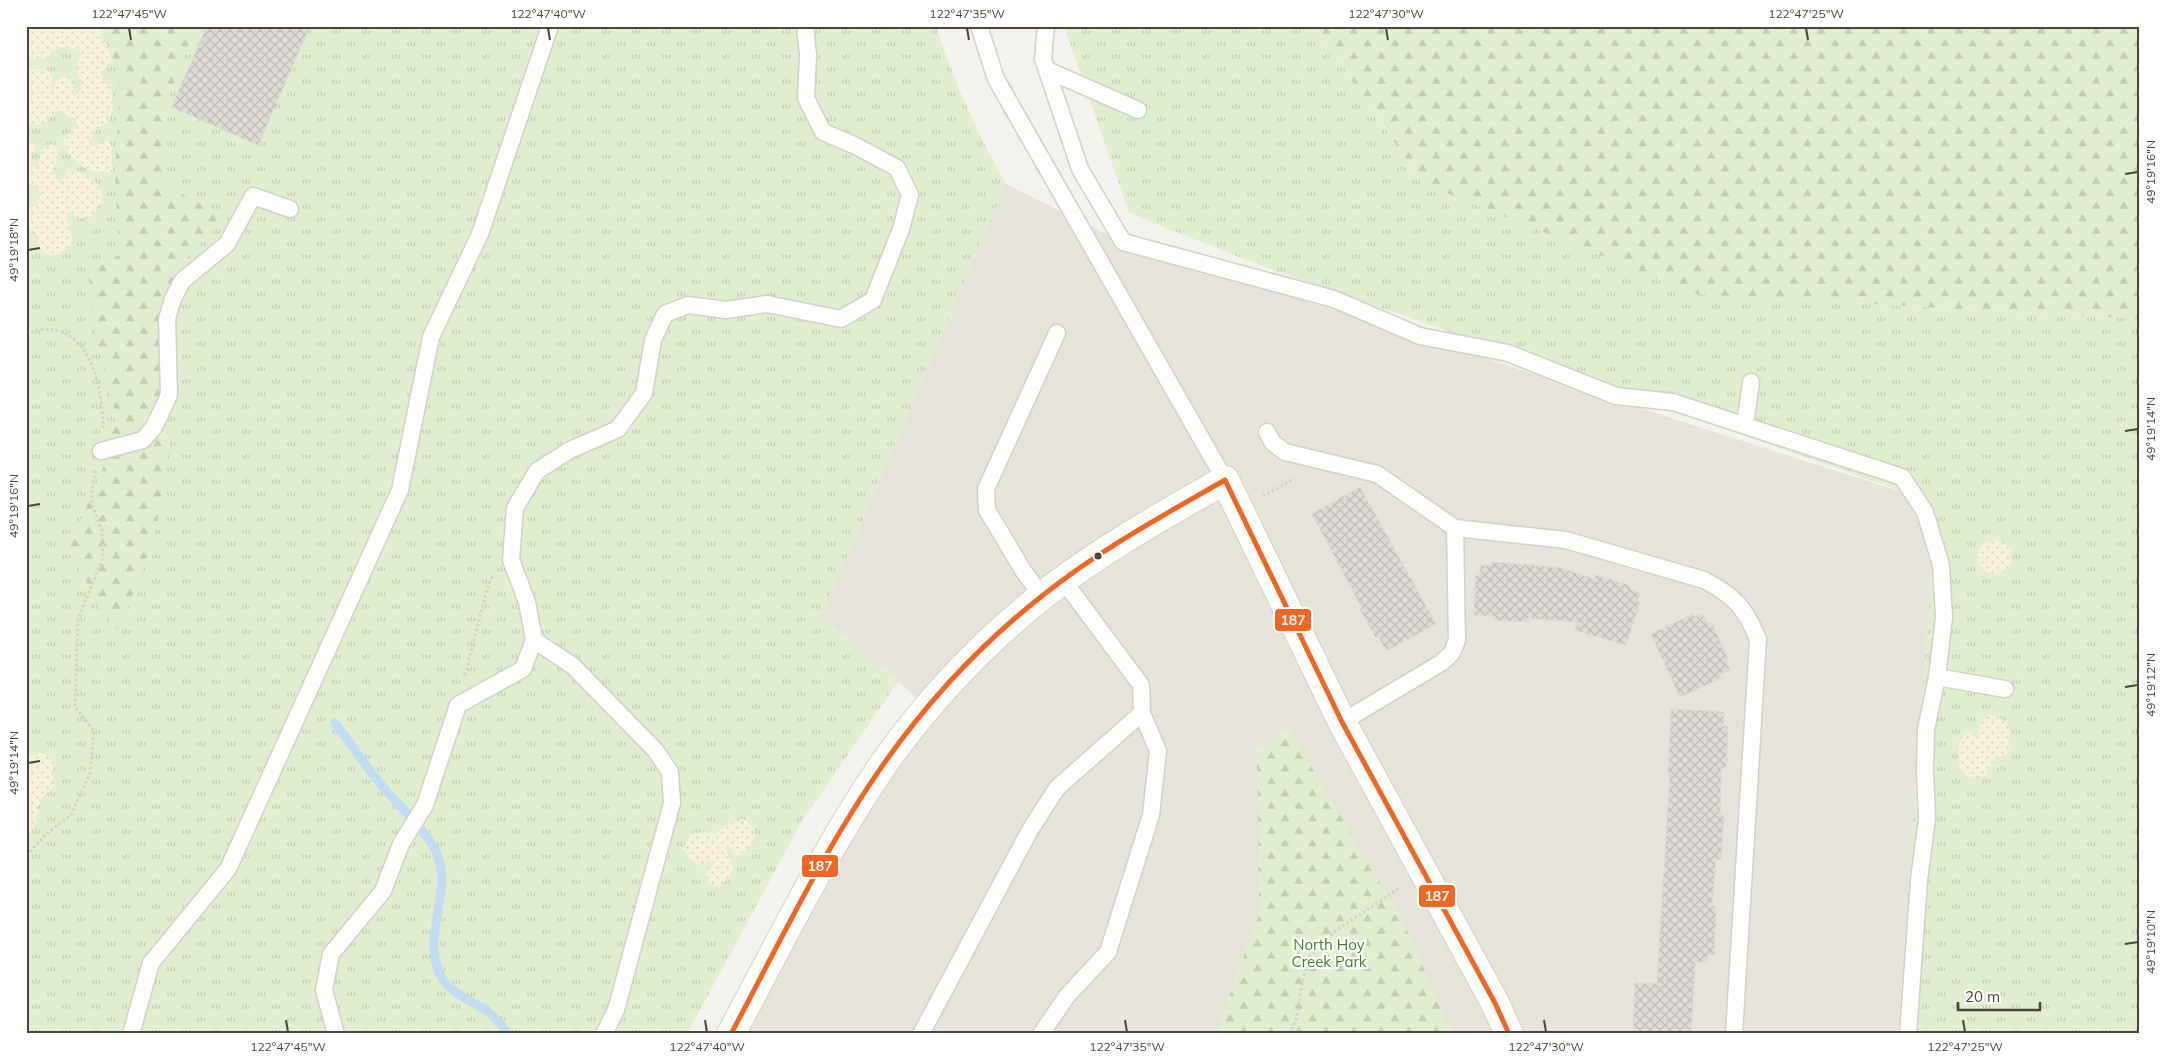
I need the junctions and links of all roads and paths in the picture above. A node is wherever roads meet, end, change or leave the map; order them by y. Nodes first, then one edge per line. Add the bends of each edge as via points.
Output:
1 (550, 26) edge
2 (805, 26) edge
3 (979, 26) edge
4 (1046, 26) edge
5 (1047, 70) junction
6 (1138, 110) dead end
7 (290, 209) dead end
8 (26, 333) edge
9 (1057, 333) dead end
10 (1752, 382) dead end
11 (1745, 425) junction
12 (1267, 432) dead end
13 (101, 451) junction
14 (1225, 480) junction
15 (1286, 484) dead end
16 (1260, 498) dead end
17 (1455, 528) junction
18 (495, 572) dead end
19 (1063, 580) junction
20 (1042, 596) junction
21 (534, 640) junction
22 (1937, 677) junction
23 (2005, 689) dead end
24 (458, 705) junction
25 (1142, 712) junction
26 (1342, 722) junction
27 (26, 855) edge
28 (1401, 887) dead end
29 (131, 1034) edge
30 (336, 1034) edge
31 (604, 1034) edge
32 (731, 1034) edge
33 (921, 1034) edge
34 (1041, 1034) edge
35 (1290, 1034) edge
36 (1509, 1034) edge
37 (1734, 1034) edge
38 (1908, 1034) edge

1 - 29 lane via 480,234 432,337 400,490 228,869 151,963
2 - 21 lane via 808,55 806,98 823,132 897,168 910,195 901,229 873,300 841,320 767,304 726,310 688,305 665,314 653,340 644,393 618,429 570,450 537,471 515,508 512,560 528,602
3 - 14 lane via 996,79
4 - 5 lane via 1043,59
5 - 6 lane
5 - 11 lane via 1080,169 1123,242 1334,299 1420,336 1508,353 1616,396 1674,402
7 - 13 lane via 253,196 226,244 182,281 168,318 169,394 154,427 144,440
8 - 13 path via 59,331 79,343 86,353 103,410
9 - 20 lane via 986,489 988,510
10 - 11 lane
11 - 22 lane via 1902,477 1925,512 1941,565 1944,617
12 - 17 lane via 1273,443 1285,452 1377,474
13 - 27 path via 92,503 102,531 103,557 78,619 75,707 94,731 90,774 71,815
14 - 19 street via 1125,538
14 - 26 street
15 - 16 path
17 - 26 lane via 1458,640 1452,653 1441,664
17 - 37 lane via 1566,540 1704,580 1737,601 1749,616 1758,640
18 - 24 path via 487,589
19 - 20 street
19 - 25 lane via 1141,686
20 - 32 street via 955,677 886,762 831,849
21 - 24 lane via 523,670
21 - 31 lane via 573,666 656,750 670,772 672,803 616,1010
22 - 23 lane
22 - 38 lane via 1926,730 1927,819 1919,880
24 - 30 lane via 425,806 401,844 383,891 331,954 324,990
25 - 33 lane via 1056,788 1030,830
25 - 34 lane via 1158,751 1152,816 1108,952 1068,996
26 - 36 street
28 - 35 path via 1335,931 1308,959 1297,1017

